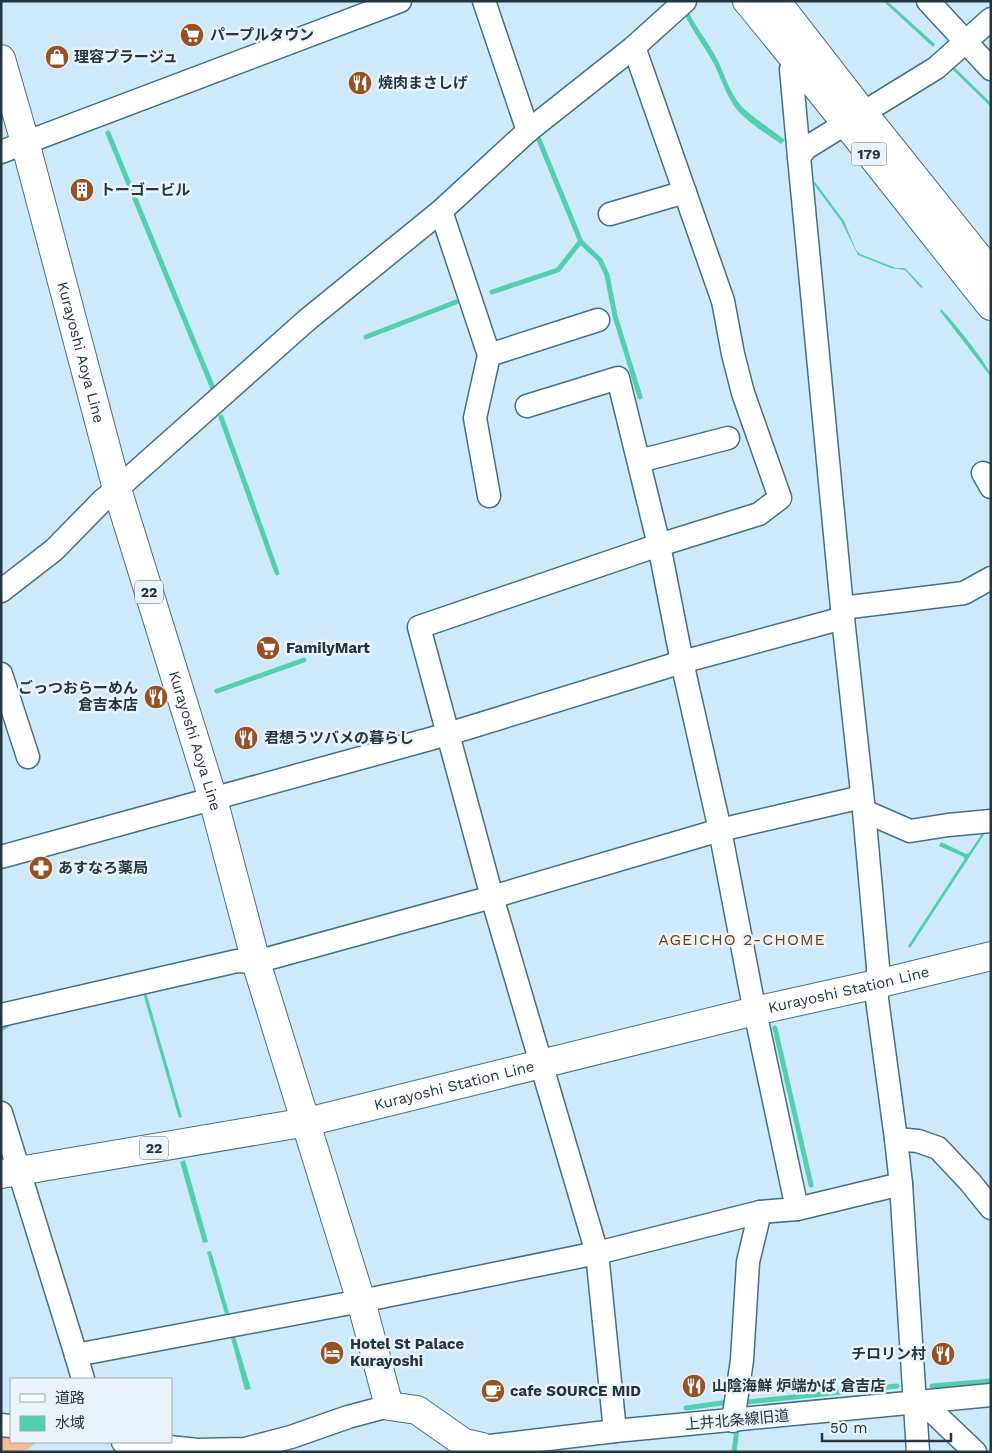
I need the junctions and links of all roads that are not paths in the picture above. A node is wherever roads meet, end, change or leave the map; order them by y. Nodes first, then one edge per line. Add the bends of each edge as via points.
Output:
1 (400, 1) edge
2 (484, 1) edge
3 (685, 1) edge
4 (747, 1) edge
5 (776, 1) edge
6 (928, 1) edge
7 (991, 19) edge
8 (964, 42) junction
9 (634, 47) junction
10 (1, 59) edge
11 (796, 61) junction
12 (991, 69) edge
13 (854, 119) junction
14 (528, 131) junction
15 (13, 147) edge
16 (799, 157) junction
17 (685, 192) junction
18 (441, 211) junction
19 (610, 214) dead end
20 (991, 273) edge
21 (991, 306) edge
22 (598, 320) dead end
23 (489, 355) junction
24 (526, 406) dead end
25 (728, 438) dead end
26 (639, 461) junction
27 (117, 489) junction
28 (489, 496) dead end
29 (659, 544) junction
30 (991, 578) edge
31 (1, 592) edge
32 (842, 613) junction
33 (682, 662) junction
34 (1, 674) edge
35 (448, 734) junction
36 (28, 757) dead end
37 (213, 799) junction
38 (863, 804) junction
39 (991, 820) edge
40 (720, 830) junction
41 (1, 857) edge
42 (492, 897) junction
43 (991, 956) edge
44 (256, 962) junction
45 (876, 984) junction
46 (756, 1011) junction
47 (1, 1015) edge
48 (541, 1064) junction
49 (1, 1113) edge
50 (307, 1122) junction
51 (896, 1138) junction
52 (10, 1172) edge
53 (901, 1184) junction
54 (991, 1208) edge
55 (797, 1209) junction
56 (760, 1212) junction
57 (597, 1252) junction
58 (361, 1301) junction
59 (76, 1355) junction
60 (83, 1378) edge
61 (991, 1394) edge
62 (916, 1402) junction
63 (388, 1406) junction
64 (733, 1421) junction
65 (615, 1432) junction
66 (132, 1443) edge
67 (482, 1447) joint
68 (918, 1452) edge
69 (975, 1452) edge

1 - 15 street
2 - 14 street
3 - 9 street
4 - 11 main road, 179
5 - 13 main road, 179
6 - 8 street
7 - 8 street
8 - 12 street
8 - 13 street via 936,68
9 - 14 street
9 - 17 street
10 - 15 main road, Kurayoshi Aoya Line / 22
11 - 13 main road, 179
11 - 16 street via 791,69
13 - 16 street via 806,148
13 - 20 main road, 179
13 - 21 main road, 179
14 - 18 street
15 - 27 main road, Kurayoshi Aoya Line / 22
16 - 32 street
17 - 19 street
17 - 29 street via 724,301 743,393 780,498 759,514
18 - 23 street
18 - 27 street via 307,320
22 - 23 street
23 - 28 street via 475,418
24 - 26 street via 618,378
25 - 26 street
26 - 29 street
27 - 31 street via 54,550
27 - 37 main road, Kurayoshi Aoya Line / 22
29 - 33 street
29 - 35 street via 419,627
30 - 32 street via 964,593
32 - 33 street
32 - 38 street
33 - 35 street
33 - 40 street
34 - 36 street
35 - 37 street
35 - 42 street
37 - 41 street
37 - 44 main road, Kurayoshi Aoya Line / 22
38 - 39 street via 910,831
38 - 40 street
38 - 45 street via 878,967
40 - 42 street
40 - 46 street
42 - 44 street
42 - 48 street
43 - 45 main road, Kurayoshi Station Line
44 - 47 street via 238,961
44 - 50 main road, Kurayoshi Aoya Line / 22
45 - 46 main road, Kurayoshi Station Line
45 - 51 street
46 - 48 main road, Kurayoshi Station Line
46 - 55 street
48 - 50 main road, Kurayoshi Station Line
48 - 57 street
49 - 52 street
50 - 52 main road, 22
50 - 58 main road
51 - 53 street
51 - 54 street via 938,1148
52 - 59 street
53 - 55 street
53 - 62 street
55 - 56 street
56 - 57 street
56 - 64 street via 748,1262 742,1360
57 - 58 street
57 - 65 street
58 - 59 street
58 - 63 main road
59 - 60 street
61 - 62 street, 上井北条線旧道
62 - 64 street, 上井北条線旧道
62 - 68 street
62 - 69 street
63 - 66 street via 245,1449 198,1450
63 - 67 main road via 417,1410 464,1442
64 - 65 street, 上井北条線旧道
65 - 67 street, 上井北条線旧道

